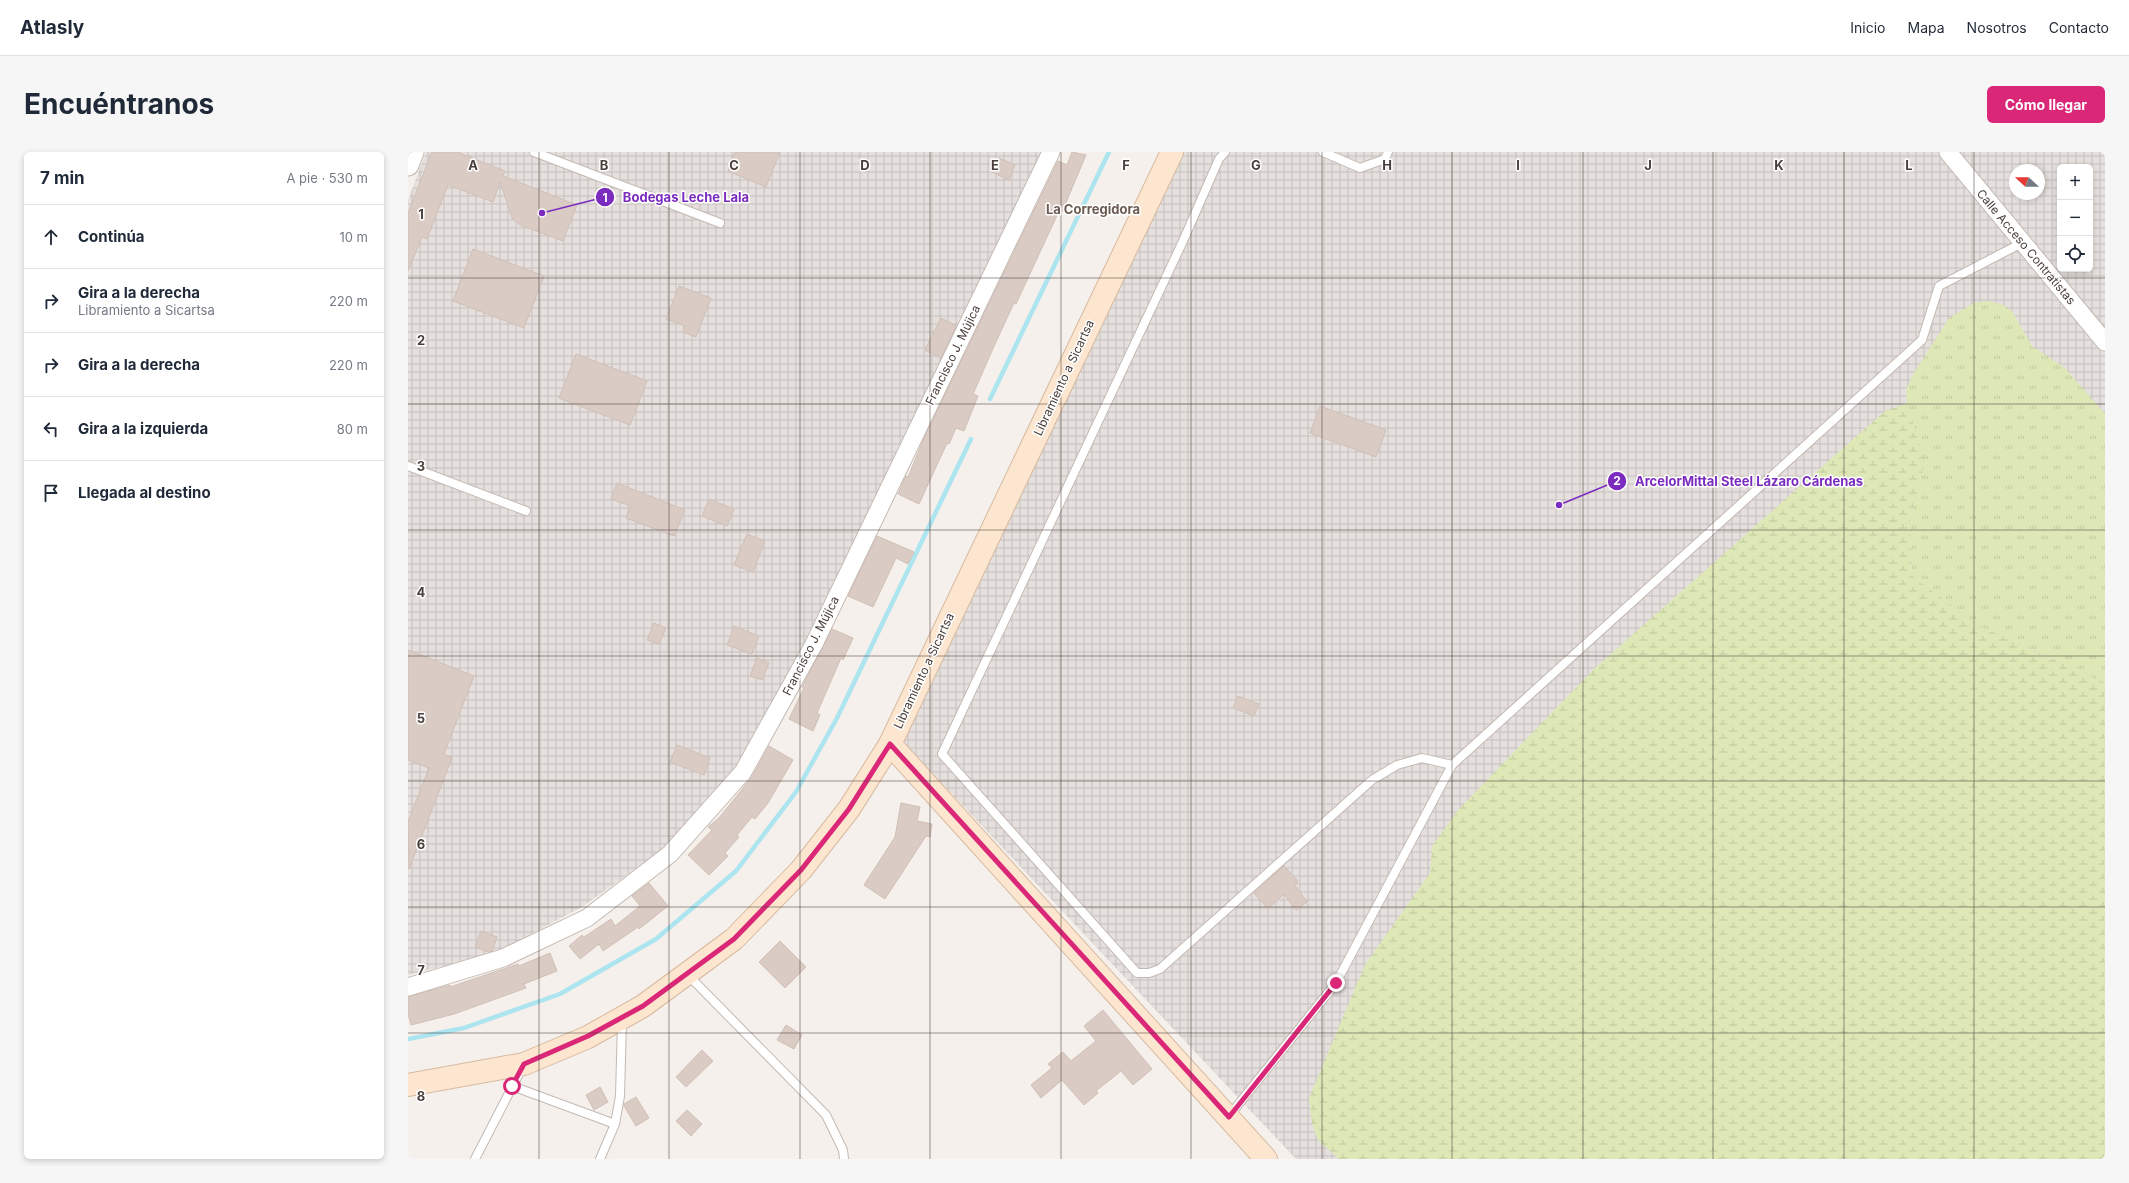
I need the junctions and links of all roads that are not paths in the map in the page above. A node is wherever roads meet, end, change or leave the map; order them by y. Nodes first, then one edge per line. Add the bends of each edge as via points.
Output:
1 (413, 152) edge
2 (534, 152) edge
3 (1051, 152) edge
4 (1172, 152) edge
5 (1225, 152) edge
6 (1323, 152) edge
7 (1388, 152) edge
8 (1948, 152) edge
9 (408, 165) edge
10 (720, 224) dead end
11 (2022, 243) junction
12 (2105, 342) edge
13 (408, 466) edge
14 (526, 511) dead end
15 (890, 744) junction
16 (1452, 765) junction
17 (687, 974) junction
18 (408, 987) edge
19 (622, 1017) junction
20 (524, 1064) junction
21 (408, 1085) edge
22 (512, 1086) junction
23 (1229, 1117) junction
24 (615, 1124) junction
25 (475, 1159) edge
26 (600, 1159) edge
27 (844, 1159) edge
28 (1266, 1159) edge

1 - 9 street
2 - 10 lane
3 - 18 street, Francisco J. Mújica via 814,644 743,772 670,854 587,918 503,958
4 - 15 main road, Libramiento a Sicartsa
5 - 16 lane via 1219,160 1183,242 942,754 1137,973 1149,973 1160,969 1372,780 1397,765 1422,758
6 - 7 lane via 1360,168 1385,158
8 - 11 street, Calle Acceso Contratistas
11 - 12 street, Calle Acceso Contratistas
11 - 16 lane via 1939,286 1922,340
13 - 14 lane
15 - 17 main road, Libramiento a Sicartsa via 849,809 801,870 734,939
15 - 23 main road
16 - 23 lane via 1336,983
17 - 19 main road, Libramiento a Sicartsa via 643,1006
17 - 27 lane via 826,1115 843,1150
19 - 20 main road, Libramiento a Sicartsa via 588,1036
19 - 24 lane via 620,1096
20 - 21 main road, Libramiento a Sicartsa
20 - 22 lane
22 - 24 lane
22 - 25 lane
23 - 28 main road
24 - 26 lane

